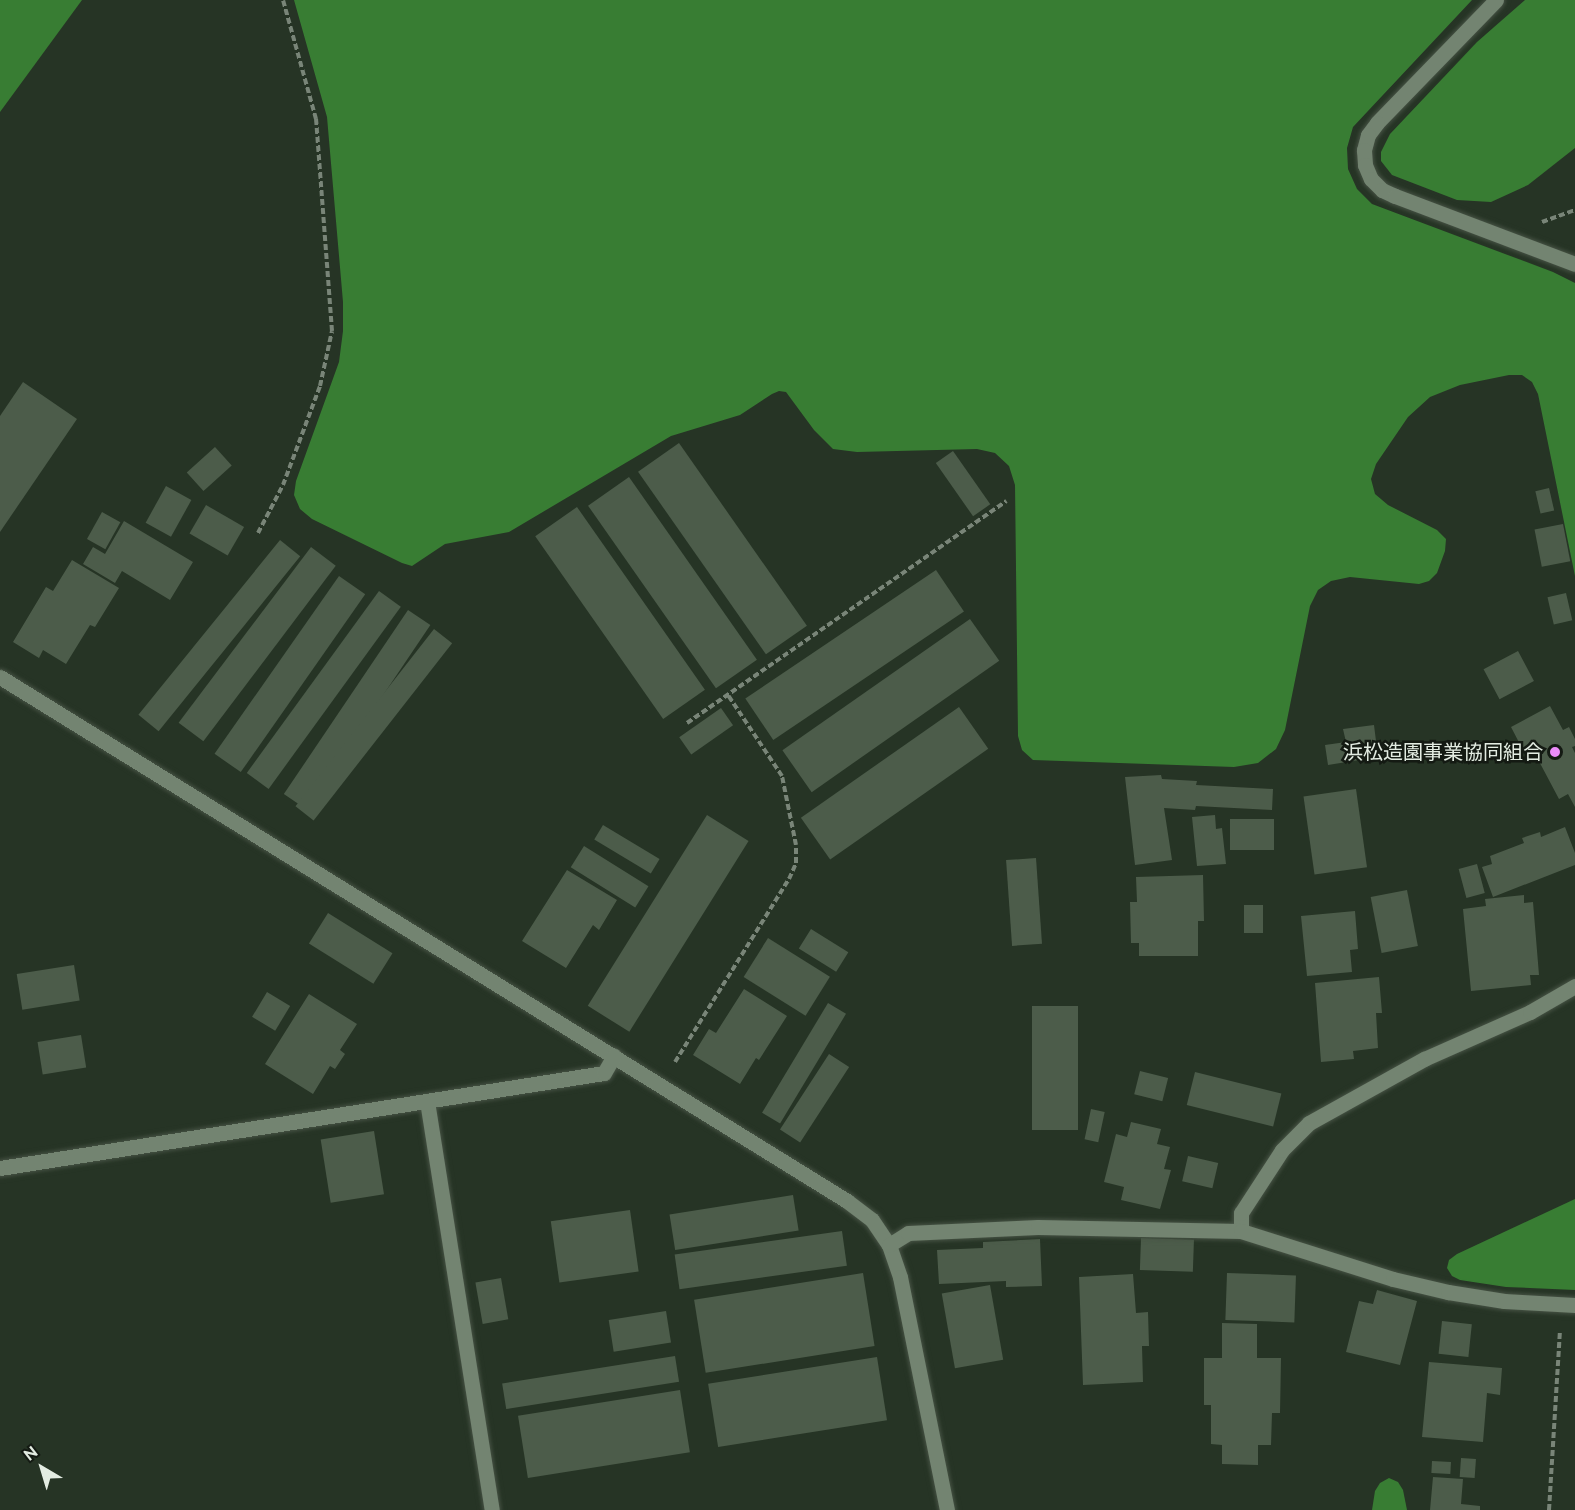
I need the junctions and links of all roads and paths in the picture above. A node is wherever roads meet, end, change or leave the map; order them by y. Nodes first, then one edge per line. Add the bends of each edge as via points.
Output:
1 (283, 0) edge
2 (1496, 0) edge
3 (1575, 264) edge
4 (1006, 501) dead end
5 (258, 533) dead end
6 (0, 677) edge
7 (728, 695) junction
8 (687, 723) dead end
9 (1575, 986) edge
10 (614, 1056) junction
11 (661, 1085) junction
12 (427, 1101) junction
13 (0, 1168) edge
14 (1241, 1231) junction
15 (889, 1245) junction
16 (1568, 1305) edge
17 (492, 1510) edge
18 (947, 1510) edge
19 (1549, 1510) edge

1 - 5 path via 316,119 332,331 320,386 282,485
2 - 3 street via 1377,123 1366,143 1365,165 1382,190
4 - 7 path
6 - 10 street
7 - 8 path
7 - 11 path via 782,776 796,862
9 - 14 street via 1530,1012 1424,1059 1309,1122 1282,1150 1241,1213
10 - 11 street
10 - 12 street via 604,1073
11 - 15 street via 848,1200 872,1220
12 - 13 street
12 - 17 street
14 - 15 street via 1026,1227 908,1233
14 - 16 street via 1393,1279 1448,1292
15 - 18 street via 900,1277
16 - 19 path

